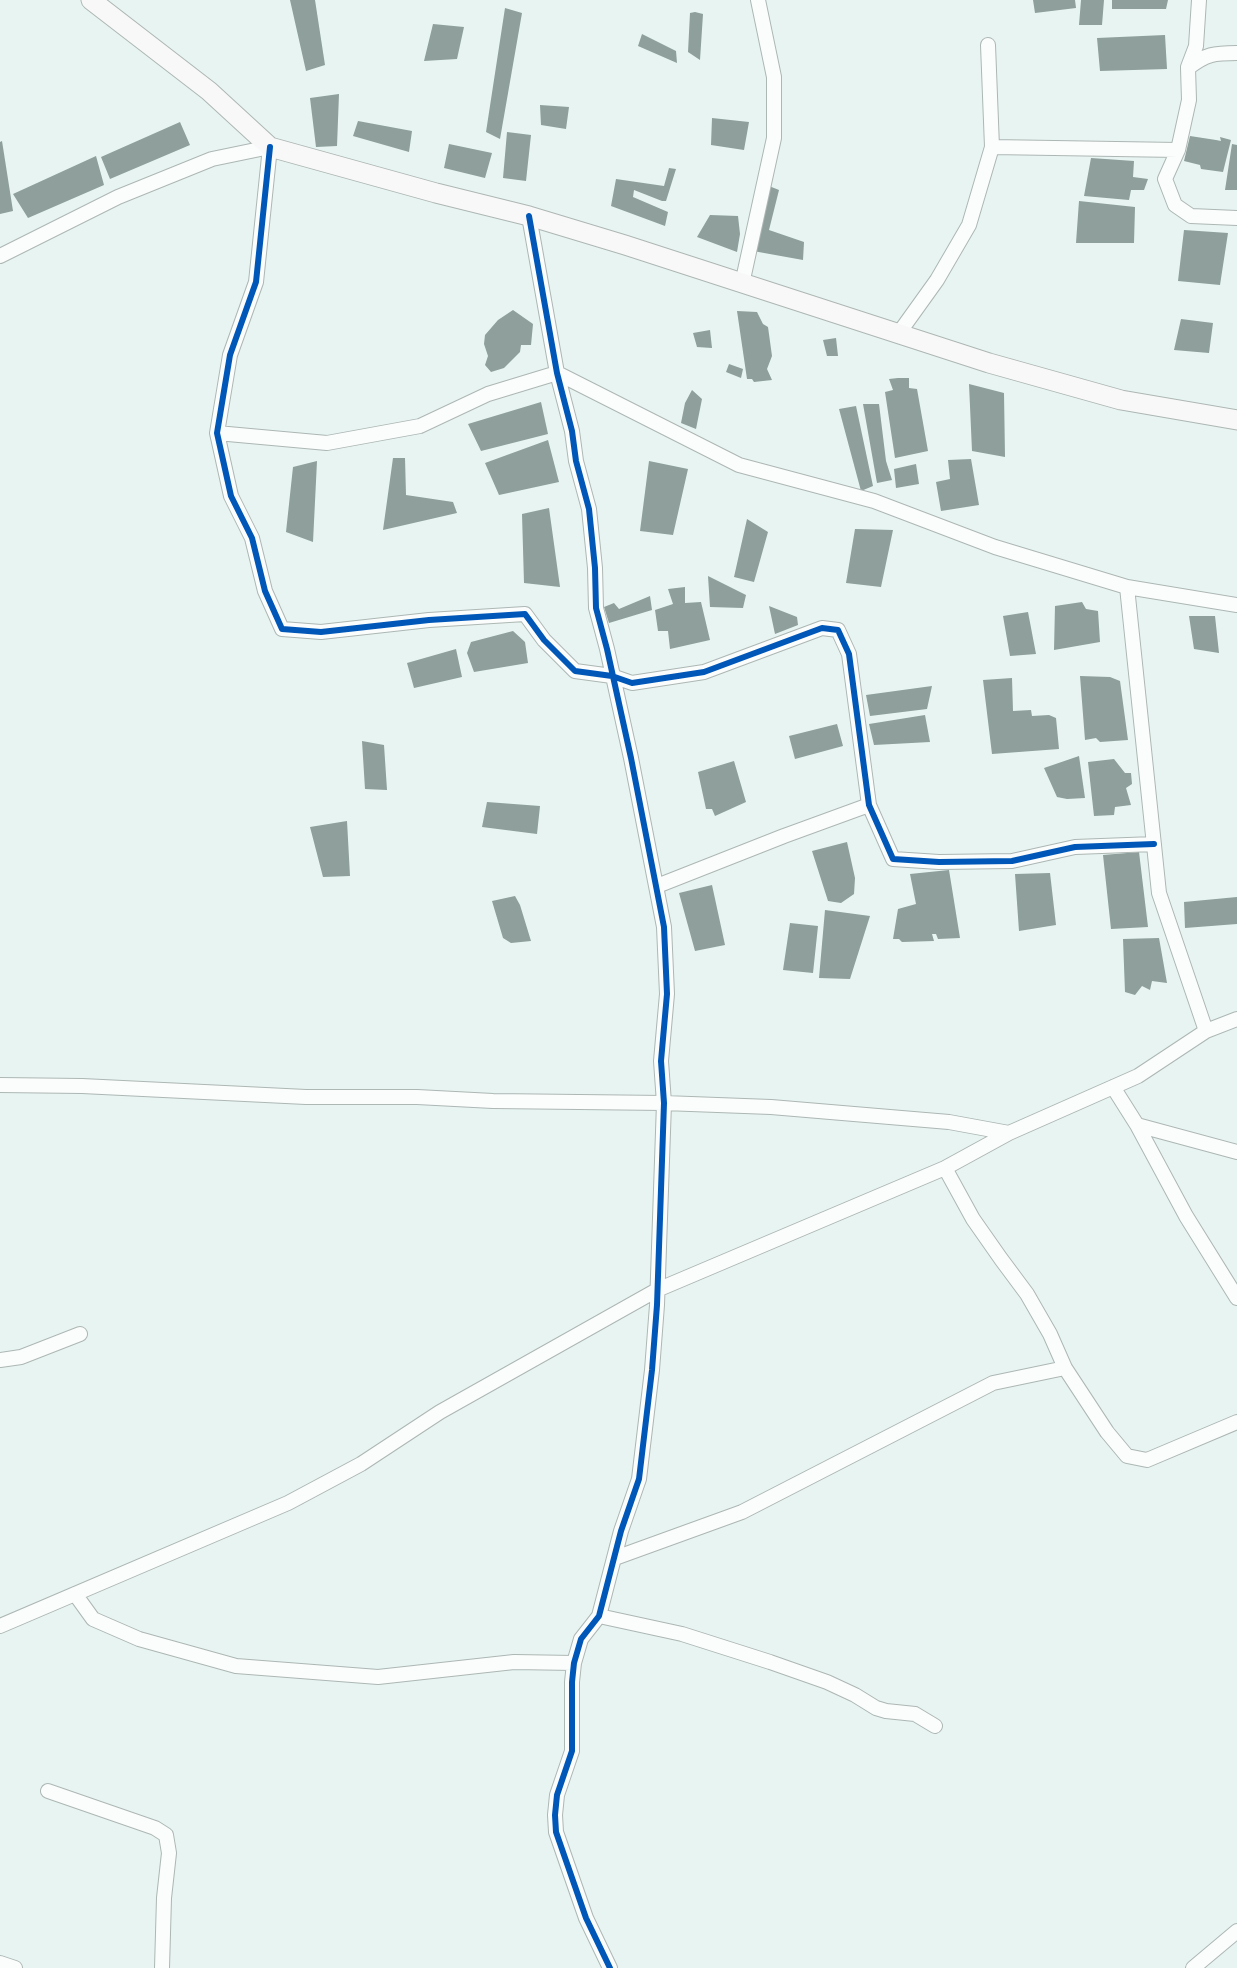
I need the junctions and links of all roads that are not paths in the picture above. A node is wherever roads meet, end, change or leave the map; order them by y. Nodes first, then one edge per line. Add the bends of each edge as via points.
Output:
1 (91, 0) edge
2 (758, 0) edge
3 (1199, 0) edge
4 (988, 45) dead end
5 (1237, 53) edge
6 (1188, 68) junction
7 (270, 147) junction
8 (992, 147) junction
9 (1178, 150) junction
10 (529, 216) junction
11 (1237, 218) edge
12 (0, 256) edge
13 (742, 284) junction
14 (899, 333) junction
15 (557, 373) junction
16 (1237, 420) edge
17 (217, 433) junction
18 (1127, 587) junction
19 (1237, 605) edge
20 (612, 676) junction
21 (869, 805) junction
22 (1154, 844) junction
23 (656, 886) junction
24 (1237, 1019) edge
25 (1206, 1031) junction
26 (0, 1085) edge
27 (1113, 1087) junction
28 (664, 1103) junction
29 (1137, 1125) junction
30 (1009, 1133) junction
31 (1237, 1152) edge
32 (945, 1168) junction
33 (657, 1290) junction
34 (1237, 1298) edge
35 (80, 1334) dead end
36 (0, 1360) edge
37 (1065, 1368) junction
38 (1237, 1422) edge
39 (615, 1558) junction
40 (76, 1594) junction
41 (599, 1616) junction
42 (0, 1626) edge
43 (574, 1663) junction
44 (935, 1726) dead end
45 (48, 1791) dead end
46 (1237, 1931) edge
47 (0, 1963) edge
48 (15, 1968) edge
49 (162, 1968) edge
50 (610, 1968) edge
51 (1193, 1968) edge

1 - 7 main road via 209,91
2 - 13 street via 774,77 774,138
3 - 6 street via 1196,46
4 - 8 street
5 - 6 street via 1203,56
6 - 9 street via 1189,100
7 - 10 main road
7 - 12 street via 212,159 118,197
7 - 17 street via 256,282 230,355
8 - 9 street
8 - 14 street via 969,225 938,280
9 - 11 street via 1165,179 1175,205 1191,216
10 - 13 main road
10 - 15 street
13 - 14 main road
14 - 16 main road via 989,363 1122,400
15 - 17 street via 488,394 420,426 327,443
15 - 18 street via 739,466 874,501 994,547
15 - 20 street via 589,509 596,608
17 - 20 street via 230,496 252,538 265,591 282,629 321,632 525,614 544,640 574,671
18 - 19 street
18 - 22 street
20 - 21 street via 632,683 704,672 822,628 838,630 849,654
20 - 23 street
21 - 22 street via 893,859 1012,861 1075,847
21 - 23 street
22 - 25 street via 1159,893
23 - 28 street via 664,926 667,994 661,1061
24 - 25 street
25 - 27 street via 1138,1076
26 - 28 street via 306,1097
27 - 29 street
27 - 30 street
28 - 30 street via 771,1107 929,1120
28 - 33 street
29 - 31 street
29 - 34 street via 1186,1216
30 - 32 street
32 - 33 street
32 - 37 street via 973,1219 1027,1294
33 - 39 street via 652,1370 639,1478
33 - 40 street via 440,1412 361,1464 288,1503
35 - 36 street via 21,1357
37 - 38 street via 1107,1432 1127,1456 1147,1460
37 - 39 street via 993,1383 742,1512
39 - 41 street
40 - 42 street
40 - 43 street via 93,1618 139,1639 236,1666 378,1677 514,1662
41 - 43 street via 581,1639
41 - 44 street via 682,1634 770,1662 827,1682 876,1708 914,1714
43 - 50 street via 572,1751 557,1795 556,1832 586,1918
45 - 49 street via 155,1828 166,1835 169,1853
46 - 51 street
47 - 48 street

